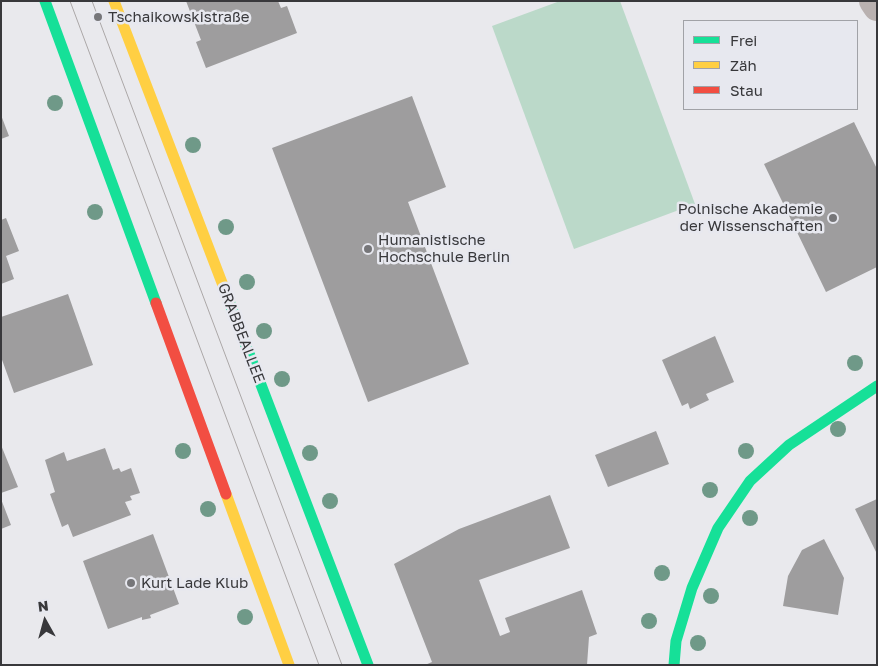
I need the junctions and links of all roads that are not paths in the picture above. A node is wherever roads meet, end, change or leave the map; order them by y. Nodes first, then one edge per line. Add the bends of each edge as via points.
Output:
1 (45, 1) edge
2 (114, 1) edge
3 (874, 1) edge
4 (877, 8) edge
5 (877, 386) edge
6 (289, 665) edge
7 (368, 665) edge
8 (674, 665) edge

1 - 6 main road
2 - 7 main road, GRABBEALLEE
3 - 4 street
5 - 8 main road via 789,445 750,481 718,528 692,588 676,641

